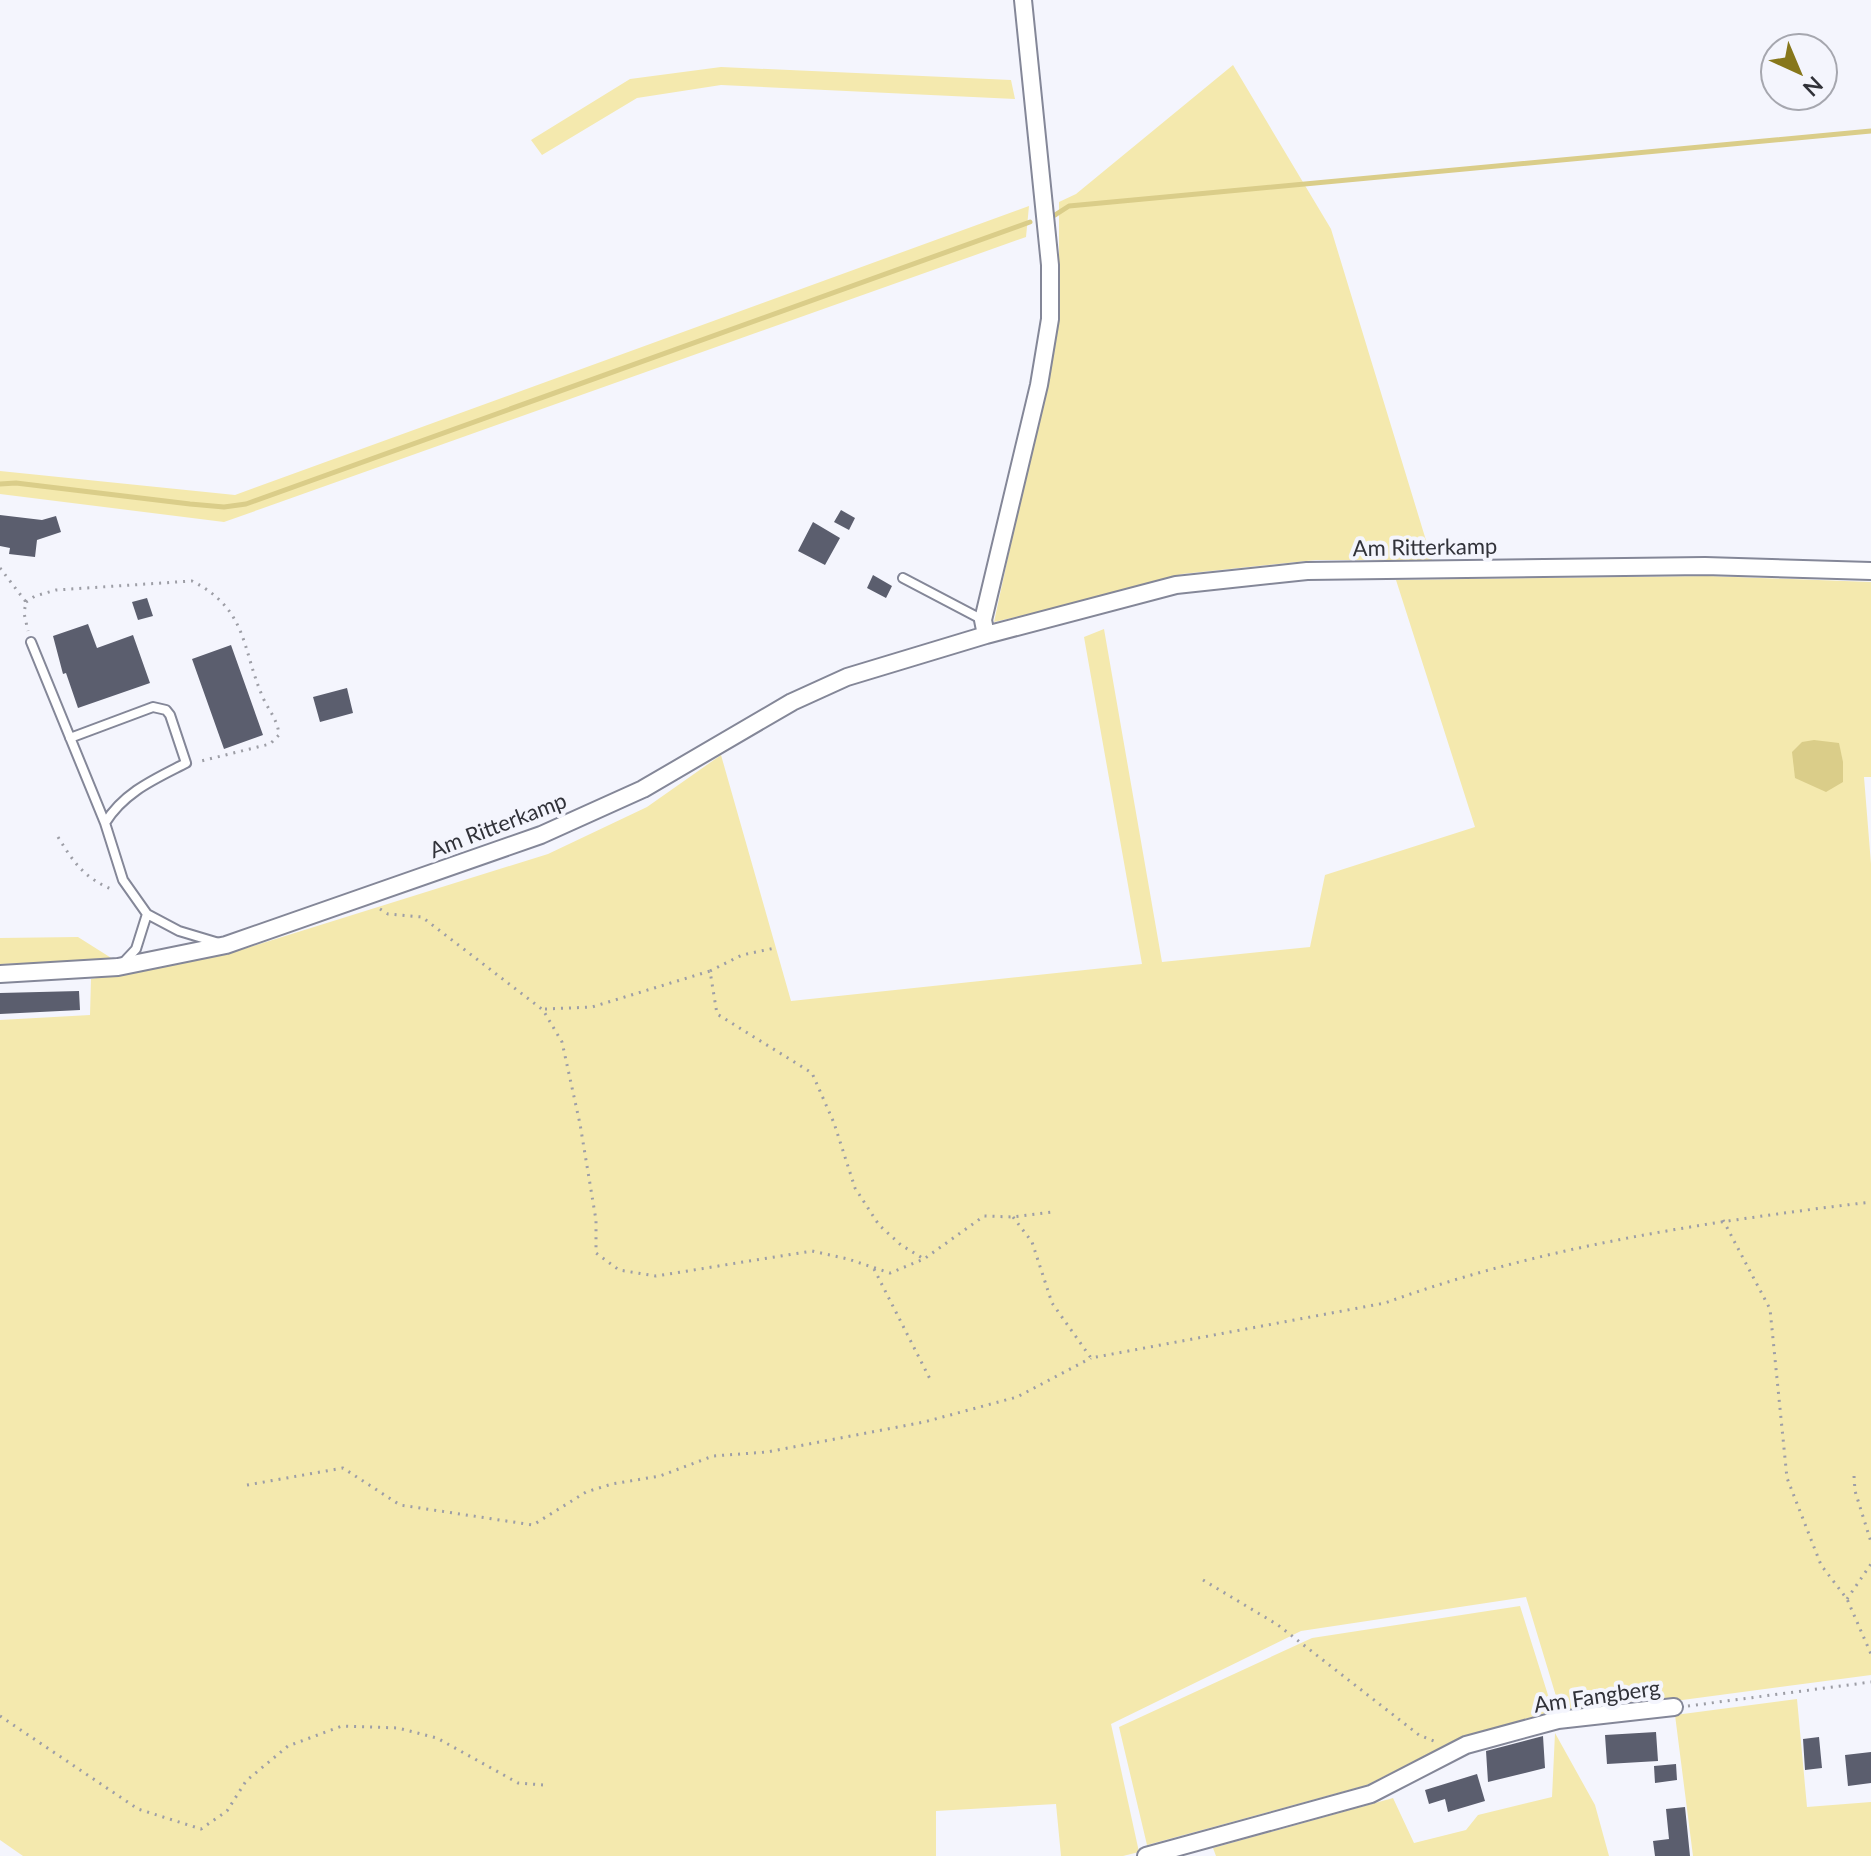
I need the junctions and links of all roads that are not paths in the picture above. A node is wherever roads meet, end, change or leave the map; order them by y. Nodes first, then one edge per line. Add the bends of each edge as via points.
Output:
1 (1023, 0) edge
2 (1871, 571) edge
3 (903, 578) dead end
4 (984, 628) junction
5 (31, 642) road end
6 (70, 738) junction
7 (105, 823) junction
8 (147, 914) junction
9 (226, 945) junction
10 (118, 967) junction
11 (0, 974) edge
12 (1674, 1707) road end
13 (1206, 1849) edge
14 (1146, 1856) edge

1 - 4 street via 1050,265 1050,319
2 - 4 street, Am Ritterkamp via 1705,566 1307,571 1176,585
3 - 4 lane
4 - 9 street, Am Ritterkamp via 792,702 643,789 541,835
5 - 6 lane
6 - 7 lane
6 - 7 lane via 142,710 160,707 170,715 186,763 116,804
7 - 8 lane via 123,880
8 - 9 lane via 179,931
8 - 10 lane via 136,949
9 - 10 street, Am Ritterkamp
10 - 11 street, Am Ritterkamp
12 - 13 street, Am Fangberg via 1558,1720 1457,1750 1371,1794
13 - 14 street, Am Fangberg

